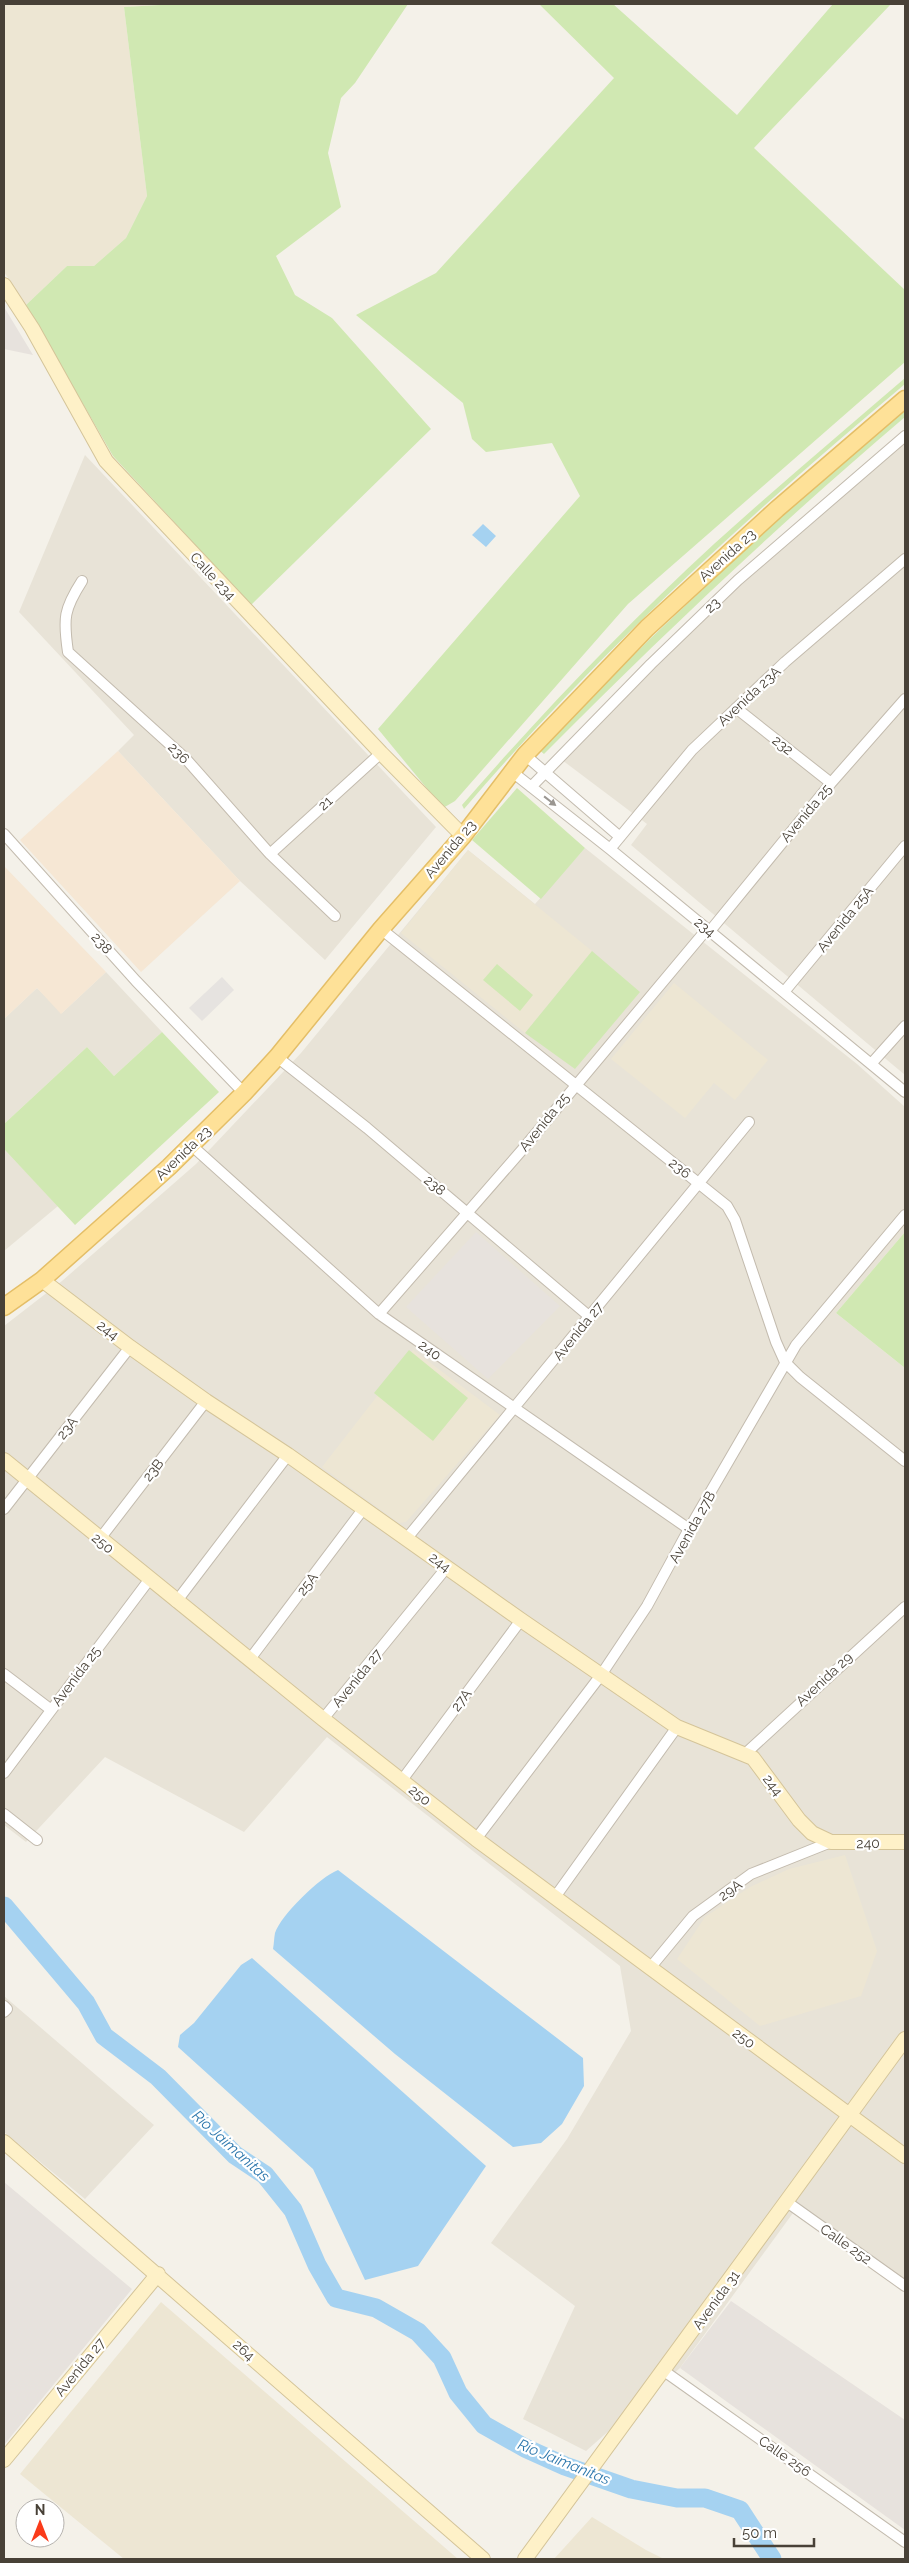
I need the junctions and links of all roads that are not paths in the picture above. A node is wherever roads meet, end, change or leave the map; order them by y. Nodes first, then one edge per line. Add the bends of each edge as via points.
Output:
1 (4, 285) edge
2 (905, 399) edge
3 (905, 436) edge
4 (905, 559) edge
5 (82, 581) dead end
6 (905, 699) edge
7 (736, 708) junction
8 (381, 753) junction
9 (525, 755) junction
10 (511, 771) junction
11 (544, 773) junction
12 (831, 783) junction
13 (531, 787) junction
14 (4, 834) edge
15 (462, 836) junction
16 (620, 837) junction
17 (905, 846) edge
18 (610, 849) junction
19 (270, 854) junction
20 (335, 916) dead end
21 (381, 929) junction
22 (709, 930) junction
23 (784, 992) junction
24 (905, 1026) edge
25 (277, 1057) junction
26 (872, 1064) junction
27 (576, 1083) junction
28 (902, 1088) edge
29 (244, 1093) junction
30 (749, 1122) dead end
31 (191, 1145) junction
32 (698, 1182) junction
33 (468, 1211) junction
34 (905, 1215) edge
35 (42, 1280) junction
36 (4, 1307) edge
37 (379, 1314) junction
38 (590, 1317) junction
39 (130, 1347) junction
40 (786, 1362) junction
41 (206, 1401) junction
42 (514, 1409) junction
43 (288, 1455) junction
44 (4, 1460) edge
45 (905, 1461) edge
46 (27, 1479) junction
47 (364, 1508) junction
48 (4, 1509) edge
49 (689, 1529) junction
50 (407, 1538) junction
51 (99, 1540) junction
52 (447, 1567) junction
53 (149, 1580) junction
54 (176, 1602) junction
55 (905, 1607) edge
56 (520, 1620) junction
57 (250, 1659) junction
58 (4, 1674) edge
59 (601, 1675) junction
60 (50, 1709) junction
61 (323, 1720) junction
62 (677, 1727) junction
63 (745, 1754) junction
64 (4, 1773) edge
65 (402, 1780) junction
66 (4, 1814) edge
67 (476, 1839) junction
68 (36, 1840) dead end
69 (831, 1842) junction
70 (905, 1842) edge
71 (555, 1897) junction
72 (650, 1968) junction
73 (905, 2039) edge
74 (848, 2115) junction
75 (4, 2142) edge
76 (905, 2156) edge
77 (787, 2202) junction
78 (158, 2274) junction
79 (905, 2286) edge
80 (664, 2370) junction
81 (4, 2460) edge
82 (905, 2542) edge
83 (483, 2559) edge
84 (525, 2559) edge

1 - 8 street, Calle 234 via 32,328 106,461
2 - 9 main road, Avenida 23 via 647,628
3 - 11 street, 23 via 738,580
4 - 7 street, Avenida 23A
5 - 19 street, 236 via 68,603 65,630 68,652 186,759
6 - 12 street, Avenida 25
7 - 12 street, 232
7 - 16 street, Avenida 23A via 692,750
8 - 15 street, Calle 234
8 - 19 street, 21
9 - 10 main road, Avenida 23
9 - 11 street
10 - 13 street, 234
10 - 15 main road, Avenida 23
11 - 13 street, 23
11 - 16 street
12 - 22 street, Avenida 25
13 -> 18 street, 234
14 - 29 street, 238 via 136,981
15 - 21 main road, Avenida 23
16 - 18 street, Avenida 23A
17 - 23 street, Avenida 25A
18 - 22 street, 234
19 - 20 street, 236
21 - 25 main road, Avenida 23
21 - 27 street, 236
22 - 23 street, 234
22 - 27 street, Avenida 25
23 - 26 street, 234
24 - 26 street
25 - 29 main road, Avenida 23
25 - 33 street, 238
26 - 28 street, 234
27 - 32 street, 236
27 - 33 street, Avenida 25
29 - 31 main road, Avenida 23
30 - 32 street, Avenida 27
31 - 35 main road, Avenida 23
31 - 37 street, 240
32 - 38 street, Avenida 27
32 - 40 street, 236 via 728,1206 735,1220 776,1342
33 - 37 street, Avenida 25
33 - 38 street, 238
34 - 40 street, Avenida 27B via 796,1345
35 - 36 main road, Avenida 23
35 - 39 street, 244
37 - 42 street, 240
38 - 42 street, Avenida 27
39 - 41 street, 244
39 - 46 street, 23A
40 - 45 street, 236 via 800,1377
40 - 49 street, Avenida 27B
41 - 43 street, 244
41 - 51 street, 23B
42 - 49 street, 240
42 - 50 street, Avenida 27
43 - 47 street, 244
43 - 54 street
44 - 46 street, 250
46 - 48 street, 23A
46 - 51 street, 250
47 - 50 street, 244
47 - 57 street, 25A
49 - 59 street, Avenida 27B via 647,1606
50 - 52 street, 244
51 - 53 street, 250
52 - 56 street, 244
52 - 61 street, Avenida 27
53 - 54 street, 250
53 - 60 street, Avenida 25
54 - 57 street, 250
55 - 63 street, Avenida 29
56 - 59 street, 244
56 - 65 street, 27A
57 - 61 street, 250
58 - 60 street
59 - 62 street, 244
59 - 67 street, Avenida 27B
60 - 64 street, Avenida 25
61 - 65 street, 250
62 - 63 street, 244
62 - 71 street
63 - 69 street, 244 via 757,1763 799,1820 812,1833
65 - 67 street, 250
66 - 68 street
67 - 71 street, 250
69 - 70 street, 240
69 - 72 street, 29A via 751,1874 693,1916
71 - 72 street, 250
72 - 74 street, 250
73 - 74 street, Avenida 31
74 - 76 street, 250
74 - 77 street, Avenida 31
75 - 78 street, 264
77 - 79 street, Calle 252
77 - 80 street, Avenida 31
78 - 81 street, Avenida 27
78 - 83 street, 264
80 - 82 street, Calle 256
80 - 84 street, Avenida 31

